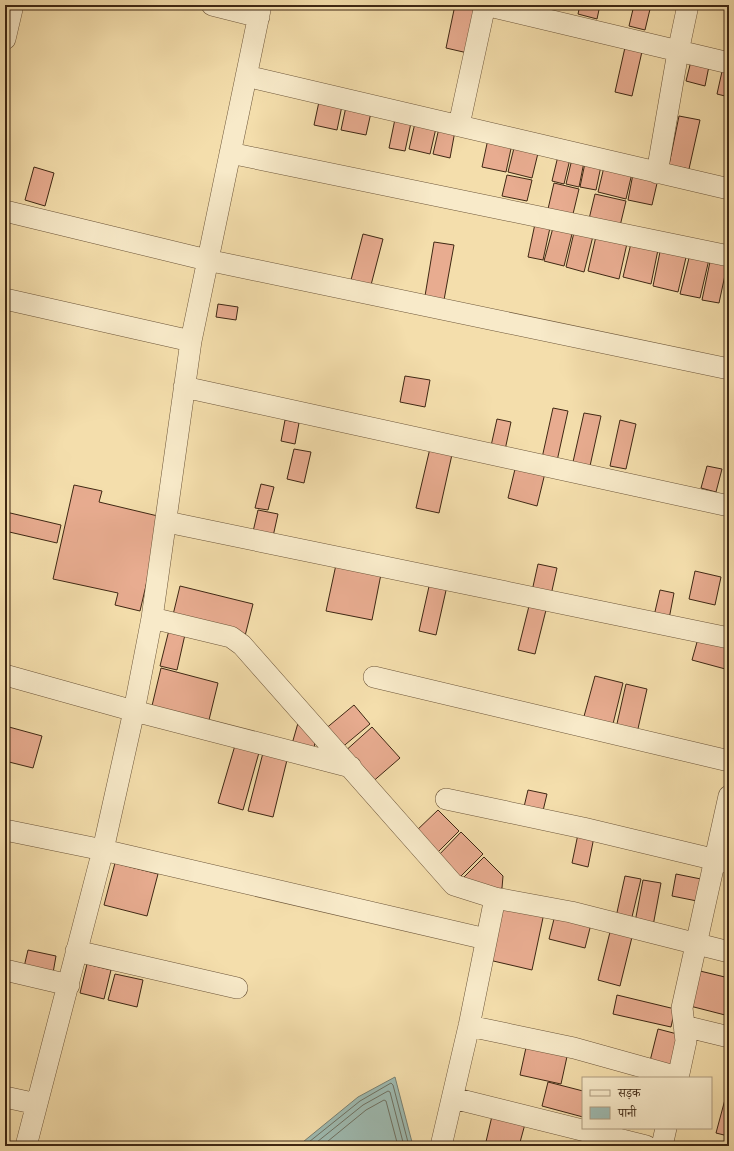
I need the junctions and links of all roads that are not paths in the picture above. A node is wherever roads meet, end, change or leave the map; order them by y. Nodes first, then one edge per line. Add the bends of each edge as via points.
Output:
1 (13, 5) edge
2 (212, 5) edge
3 (485, 5) edge
4 (688, 5) edge
5 (260, 11) edge
6 (5, 39) edge
7 (678, 52) junction
8 (729, 63) edge
9 (246, 76) junction
10 (459, 125) junction
11 (230, 153) junction
12 (657, 173) junction
13 (729, 189) edge
14 (5, 211) edge
15 (729, 256) edge
16 (207, 260) junction
17 (5, 299) edge
18 (191, 341) junction
19 (729, 369) edge
20 (184, 388) junction
21 (729, 506) edge
22 (167, 522) junction
23 (152, 618) junction
24 (729, 638) edge
25 (5, 675) edge
26 (374, 677) dead end
27 (134, 711) junction
28 (729, 761) edge
29 (351, 767) junction
30 (729, 796) edge
31 (446, 799) dead end
32 (5, 830) edge
33 (102, 850) junction
34 (722, 862) edge
35 (495, 898) junction
36 (486, 939) junction
37 (695, 944) junction
38 (76, 951) junction
39 (729, 952) edge
40 (5, 970) edge
41 (68, 985) junction
42 (237, 988) dead end
43 (469, 1026) junction
44 (684, 1026) junction
45 (729, 1037) edge
46 (675, 1077) edge
47 (678, 1077) edge
48 (5, 1097) edge
49 (452, 1098) junction
50 (37, 1104) junction
51 (666, 1129) edge
52 (26, 1146) edge
53 (441, 1146) edge
54 (646, 1146) edge
55 (662, 1146) edge

1 - 6 street
2 - 5 street
3 - 7 street
3 - 10 street
4 - 7 street
5 - 9 street
7 - 8 street
7 - 12 street
9 - 10 street
9 - 11 street
10 - 12 street
11 - 15 street
11 - 16 street
12 - 13 street
14 - 16 street
16 - 18 street
16 - 19 street
17 - 18 street
18 - 20 street
20 - 21 street
20 - 22 street
22 - 23 street
22 - 24 street
23 - 27 street
23 - 29 street via 231,637 242,645
25 - 27 street
26 - 28 street
27 - 29 street
27 - 33 street
29 - 35 street via 454,886
30 - 34 street
31 - 34 street via 583,828
32 - 33 street
33 - 36 street
33 - 38 street
34 - 37 street
35 - 36 street
35 - 37 street via 571,912
36 - 43 street
37 - 39 street
37 - 44 street via 682,1008
38 - 41 street
38 - 42 street
40 - 41 street
41 - 50 street
43 - 46 street via 574,1048
43 - 49 street
44 - 45 street
44 - 47 street via 686,1041
48 - 50 street
49 - 53 street
49 - 54 street
50 - 52 street
51 - 55 street

